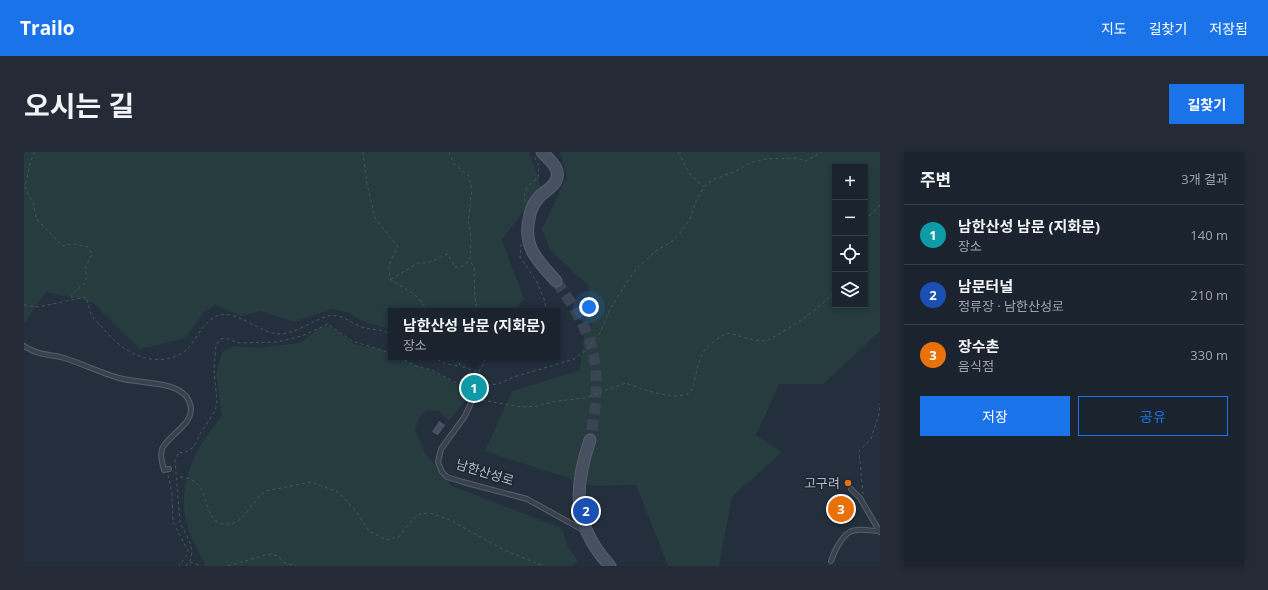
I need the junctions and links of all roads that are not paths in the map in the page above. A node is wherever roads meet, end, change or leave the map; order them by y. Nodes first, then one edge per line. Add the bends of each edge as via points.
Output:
1 (542, 152) edge
2 (556, 281) tunnel mouth
3 (24, 346) edge
4 (471, 401) road end
5 (590, 440) tunnel mouth
6 (170, 469) dead end
7 (851, 489) dead end
8 (880, 532) edge
9 (589, 536) junction
10 (831, 561) dead end
11 (610, 566) edge

1 - 2 main road via 555,166 557,176 553,185 532,206 527,231 528,242 534,255
3 - 6 lane via 37,354 62,358 119,378 161,384 182,391 191,408 189,418 162,449 161,461 164,470
4 - 9 lane, 남한산성로 via 465,416 441,449 438,462 442,472 463,482 527,499 580,527
5 - 9 main road, 남한산성로 via 583,460 579,488 582,521
7 - 8 lane via 865,506
8 - 10 lane via 851,531 842,539
9 - 11 main road, 남한산성로

